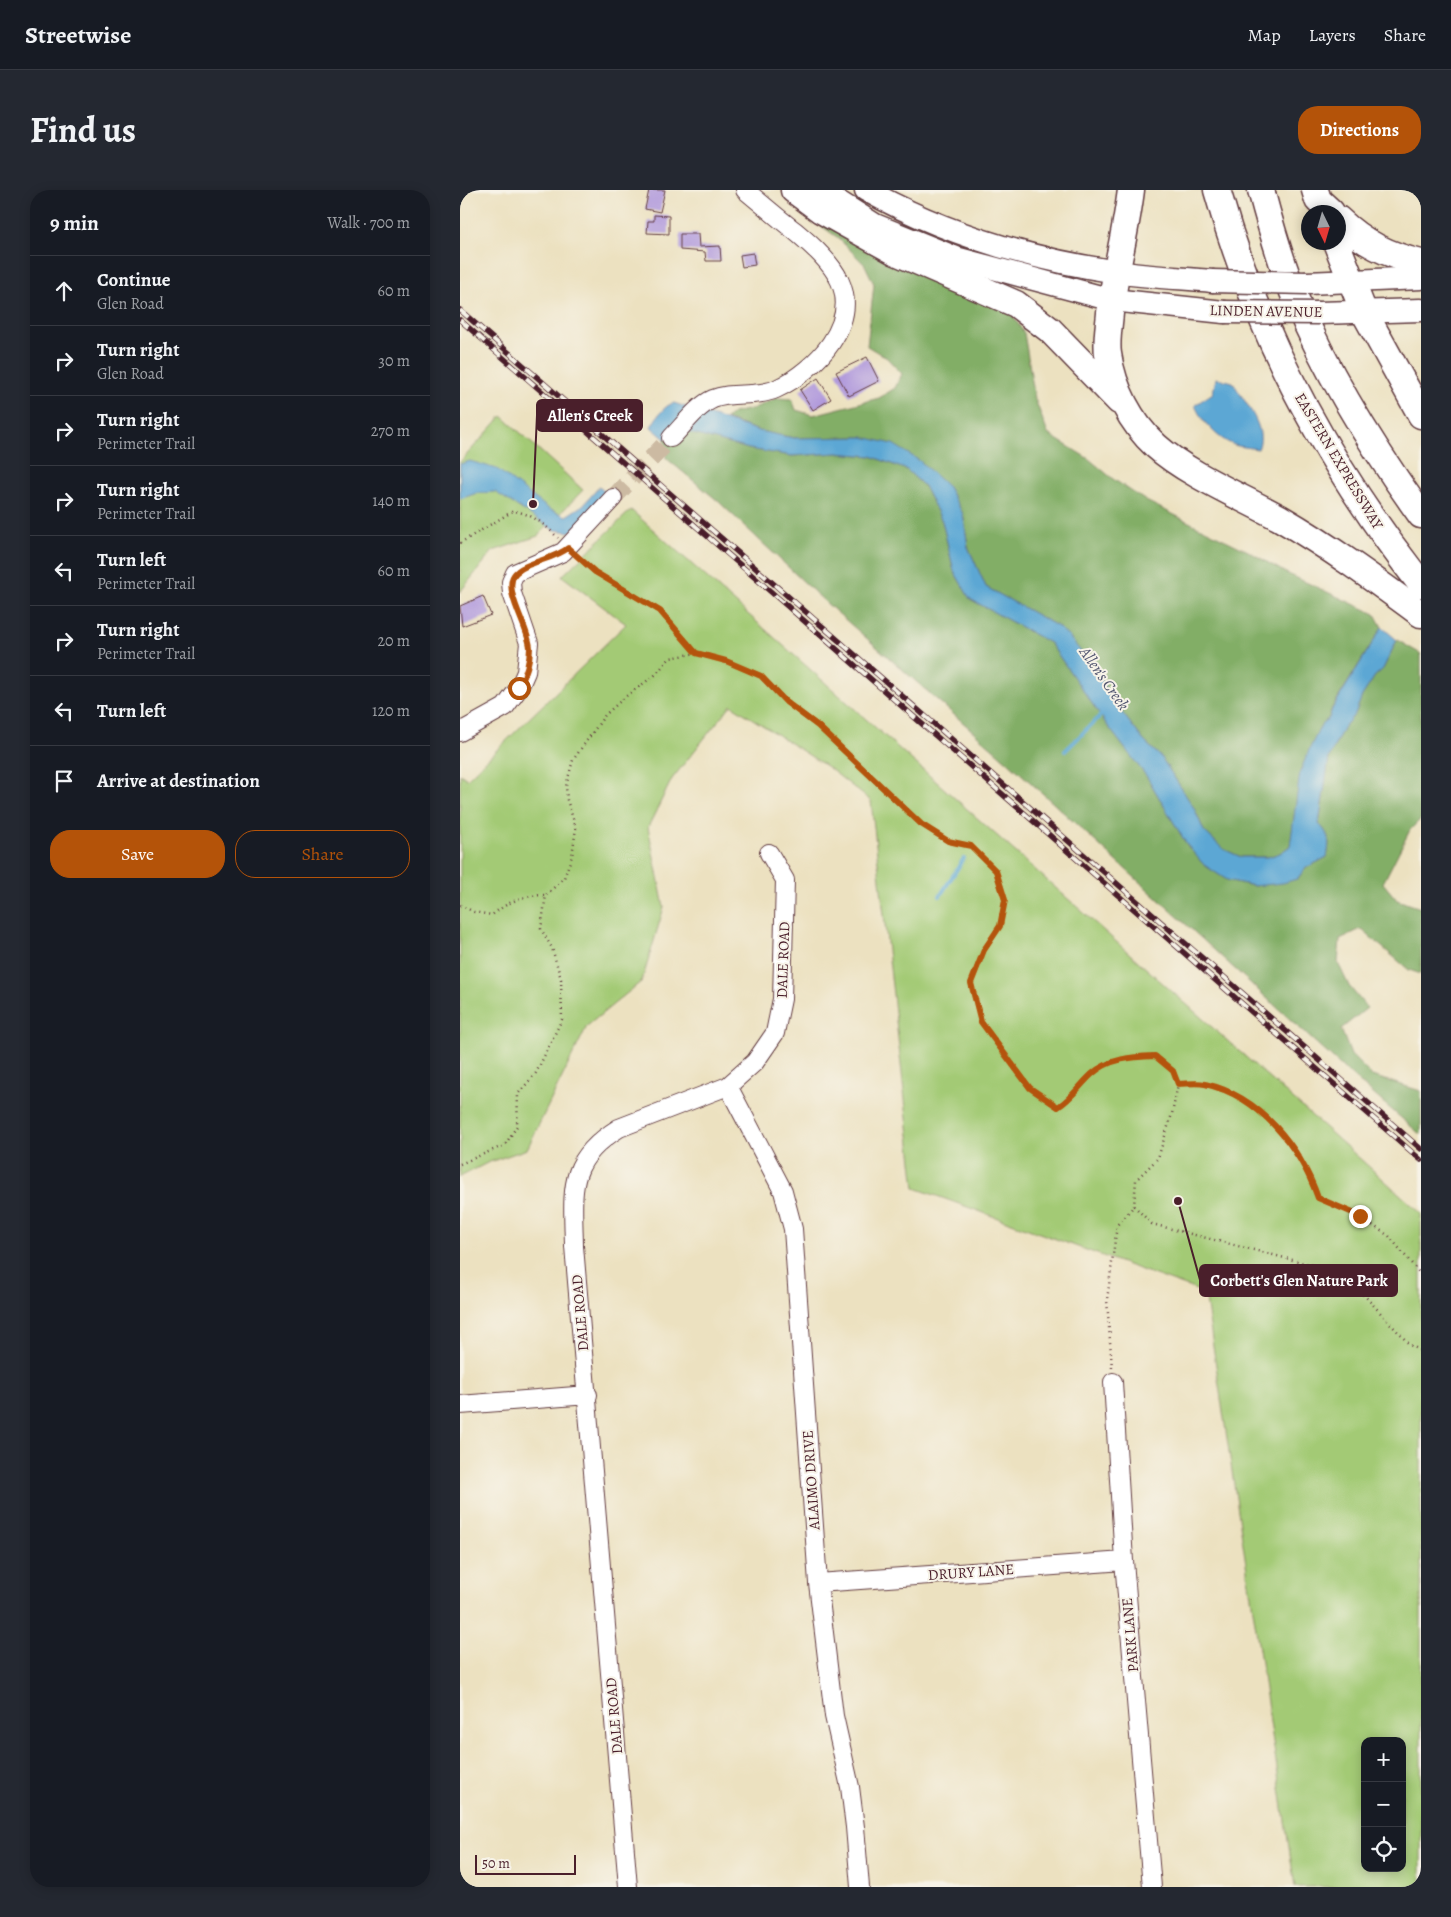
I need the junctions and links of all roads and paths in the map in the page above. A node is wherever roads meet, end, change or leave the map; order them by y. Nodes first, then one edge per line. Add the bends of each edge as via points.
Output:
1 (745, 190) edge
2 (794, 190) edge
3 (820, 190) edge
4 (866, 190) edge
5 (1131, 190) edge
6 (1217, 190) edge
7 (1261, 190) edge
8 (1346, 226) edge
9 (1339, 250) edge
10 (1421, 263) edge
11 (1117, 272) junction
12 (1421, 278) edge
13 (1352, 282) junction
14 (1112, 300) junction
15 (1363, 310) junction
16 (1421, 310) edge
17 (1127, 410) junction
18 (1421, 415) edge
19 (674, 435) tunnel mouth
20 (613, 498) tunnel mouth
21 (1421, 515) edge
22 (460, 543) edge
23 (568, 548) junction
24 (1421, 584) edge
25 (1421, 614) edge
26 (696, 653) junction
27 (460, 732) edge
28 (769, 853) dead end
29 (546, 895) junction
30 (460, 905) edge
31 (1178, 1084) junction
32 (728, 1086) junction
33 (460, 1164) edge
34 (1134, 1206) junction
35 (1421, 1274) edge
36 (1421, 1351) edge
37 (1114, 1382) joint
38 (588, 1395) junction
39 (460, 1405) edge
40 (1124, 1561) junction
41 (818, 1584) junction
42 (628, 1887) edge
43 (860, 1887) edge
44 (1152, 1887) edge

1 - 19 street via 820,252 838,275 843,287 842,324 824,353 790,382 762,394 718,397 707,402
2 - 17 highway via 821,210 896,252 1016,304 1050,330
3 - 14 main road, LINDEN AVENUE via 875,225 956,258
4 - 11 main road, LINDEN AVENUE via 938,226 1013,250
5 - 11 highway
6 - 24 highway, EASTERN EXPRESSWAY via 1233,246 1266,331 1315,428 1385,538
7 - 21 highway via 1290,284 1322,356 1375,450
8 - 10 highway via 1372,246
9 - 13 highway
11 - 13 main road, LINDEN AVENUE, bridge via 1212,281
11 - 14 highway
12 - 13 main road, LINDEN AVENUE
13 - 15 highway
14 - 15 main road, LINDEN AVENUE, bridge via 1224,312
14 - 17 highway via 1108,353
15 - 16 main road, LINDEN AVENUE
15 - 18 highway
17 - 25 highway via 1157,447 1348,560
20 - 23 street
22 - 23 path via 513,511 523,512 547,527
23 - 26 path via 595,572 660,611
23 - 27 street via 555,557 518,570 512,577 512,593 529,643 526,672 505,707
26 - 29 path via 670,658 655,675 605,714 573,760 566,786 576,828 572,856 564,878
26 - 31 path via 761,676 921,824 948,841 971,846 996,871 1005,900 1000,926 984,950 971,983 981,1022 1030,1088 1058,1107 1071,1098 1093,1073 1121,1058 1155,1056 1173,1071
28 - 32 street, DALE ROAD via 785,880 779,1018 767,1047
29 - 30 path via 529,895 515,900 492,915 474,912
29 - 33 path via 541,929 552,948 562,995 562,1019 536,1073 518,1094 517,1126 505,1145
31 - 34 path via 1158,1158 1136,1180
31 - 35 path via 1204,1084 1230,1092 1255,1109 1280,1130 1298,1155 1318,1198 1360,1216 1389,1236
32 - 38 street, DALE ROAD via 619,1128 595,1146 578,1169 573,1190 574,1246
32 - 41 street, ALAIMO DRIVE via 784,1191 793,1229
34 - 36 path via 1152,1224 1320,1267 1365,1296 1410,1345
34 - 37 path via 1117,1225 1106,1300
37 - 40 street, PARK LANE
38 - 39 street
38 - 42 street, DALE ROAD
40 - 41 street, DRURY LANE
40 - 44 street, PARK LANE
41 - 43 street, ALAIMO DRIVE via 834,1716 850,1787

